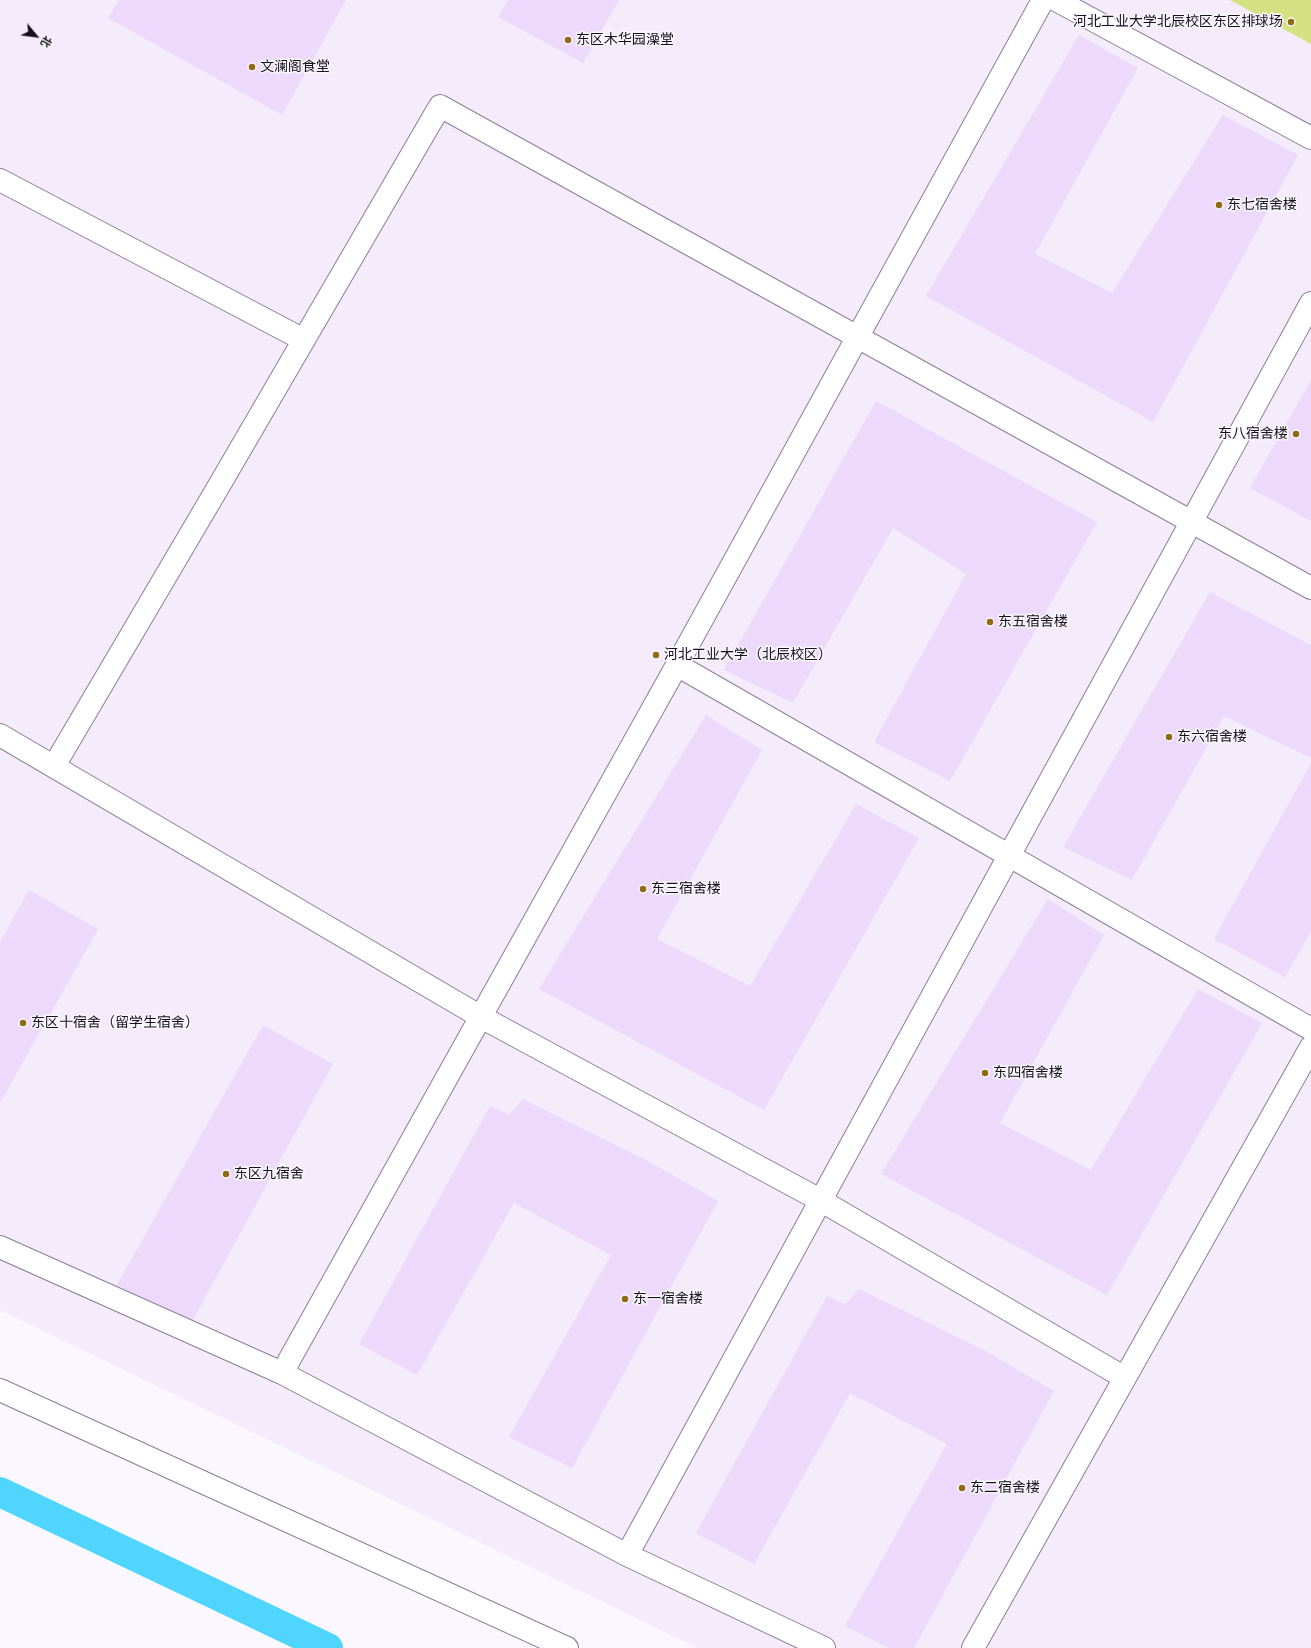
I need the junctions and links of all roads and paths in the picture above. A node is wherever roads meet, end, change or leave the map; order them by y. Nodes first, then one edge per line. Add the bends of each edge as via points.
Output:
1 (1043, 0) edge
2 (1056, 0) edge
3 (1311, 138) edge
4 (0, 180) edge
5 (1311, 303) edge
6 (857, 337) junction
7 (304, 340) junction
8 (1191, 522) junction
9 (1311, 588) edge
10 (677, 664) junction
11 (0, 735) edge
12 (54, 766) junction
13 (1009, 855) junction
14 (481, 1017) junction
15 (1311, 1029) edge
16 (1311, 1047) edge
17 (820, 1200) junction
18 (0, 1247) edge
19 (282, 1373) junction
20 (1126, 1378) junction
21 (0, 1390) edge
22 (627, 1555) junction
23 (567, 1648) edge
24 (824, 1648) edge
25 (973, 1648) edge

1 - 6 street
2 - 3 street
4 - 7 street
5 - 8 street
6 - 7 street via 440,106
6 - 8 street
6 - 10 street
7 - 12 street
8 - 9 street
8 - 13 street
10 - 13 street
10 - 14 street
11 - 12 street
12 - 14 street
13 - 15 street
13 - 17 street
14 - 17 street
14 - 19 street
16 - 20 street
17 - 20 street
17 - 22 street
18 - 19 street
19 - 22 street
20 - 25 street
21 - 23 street
22 - 24 street

